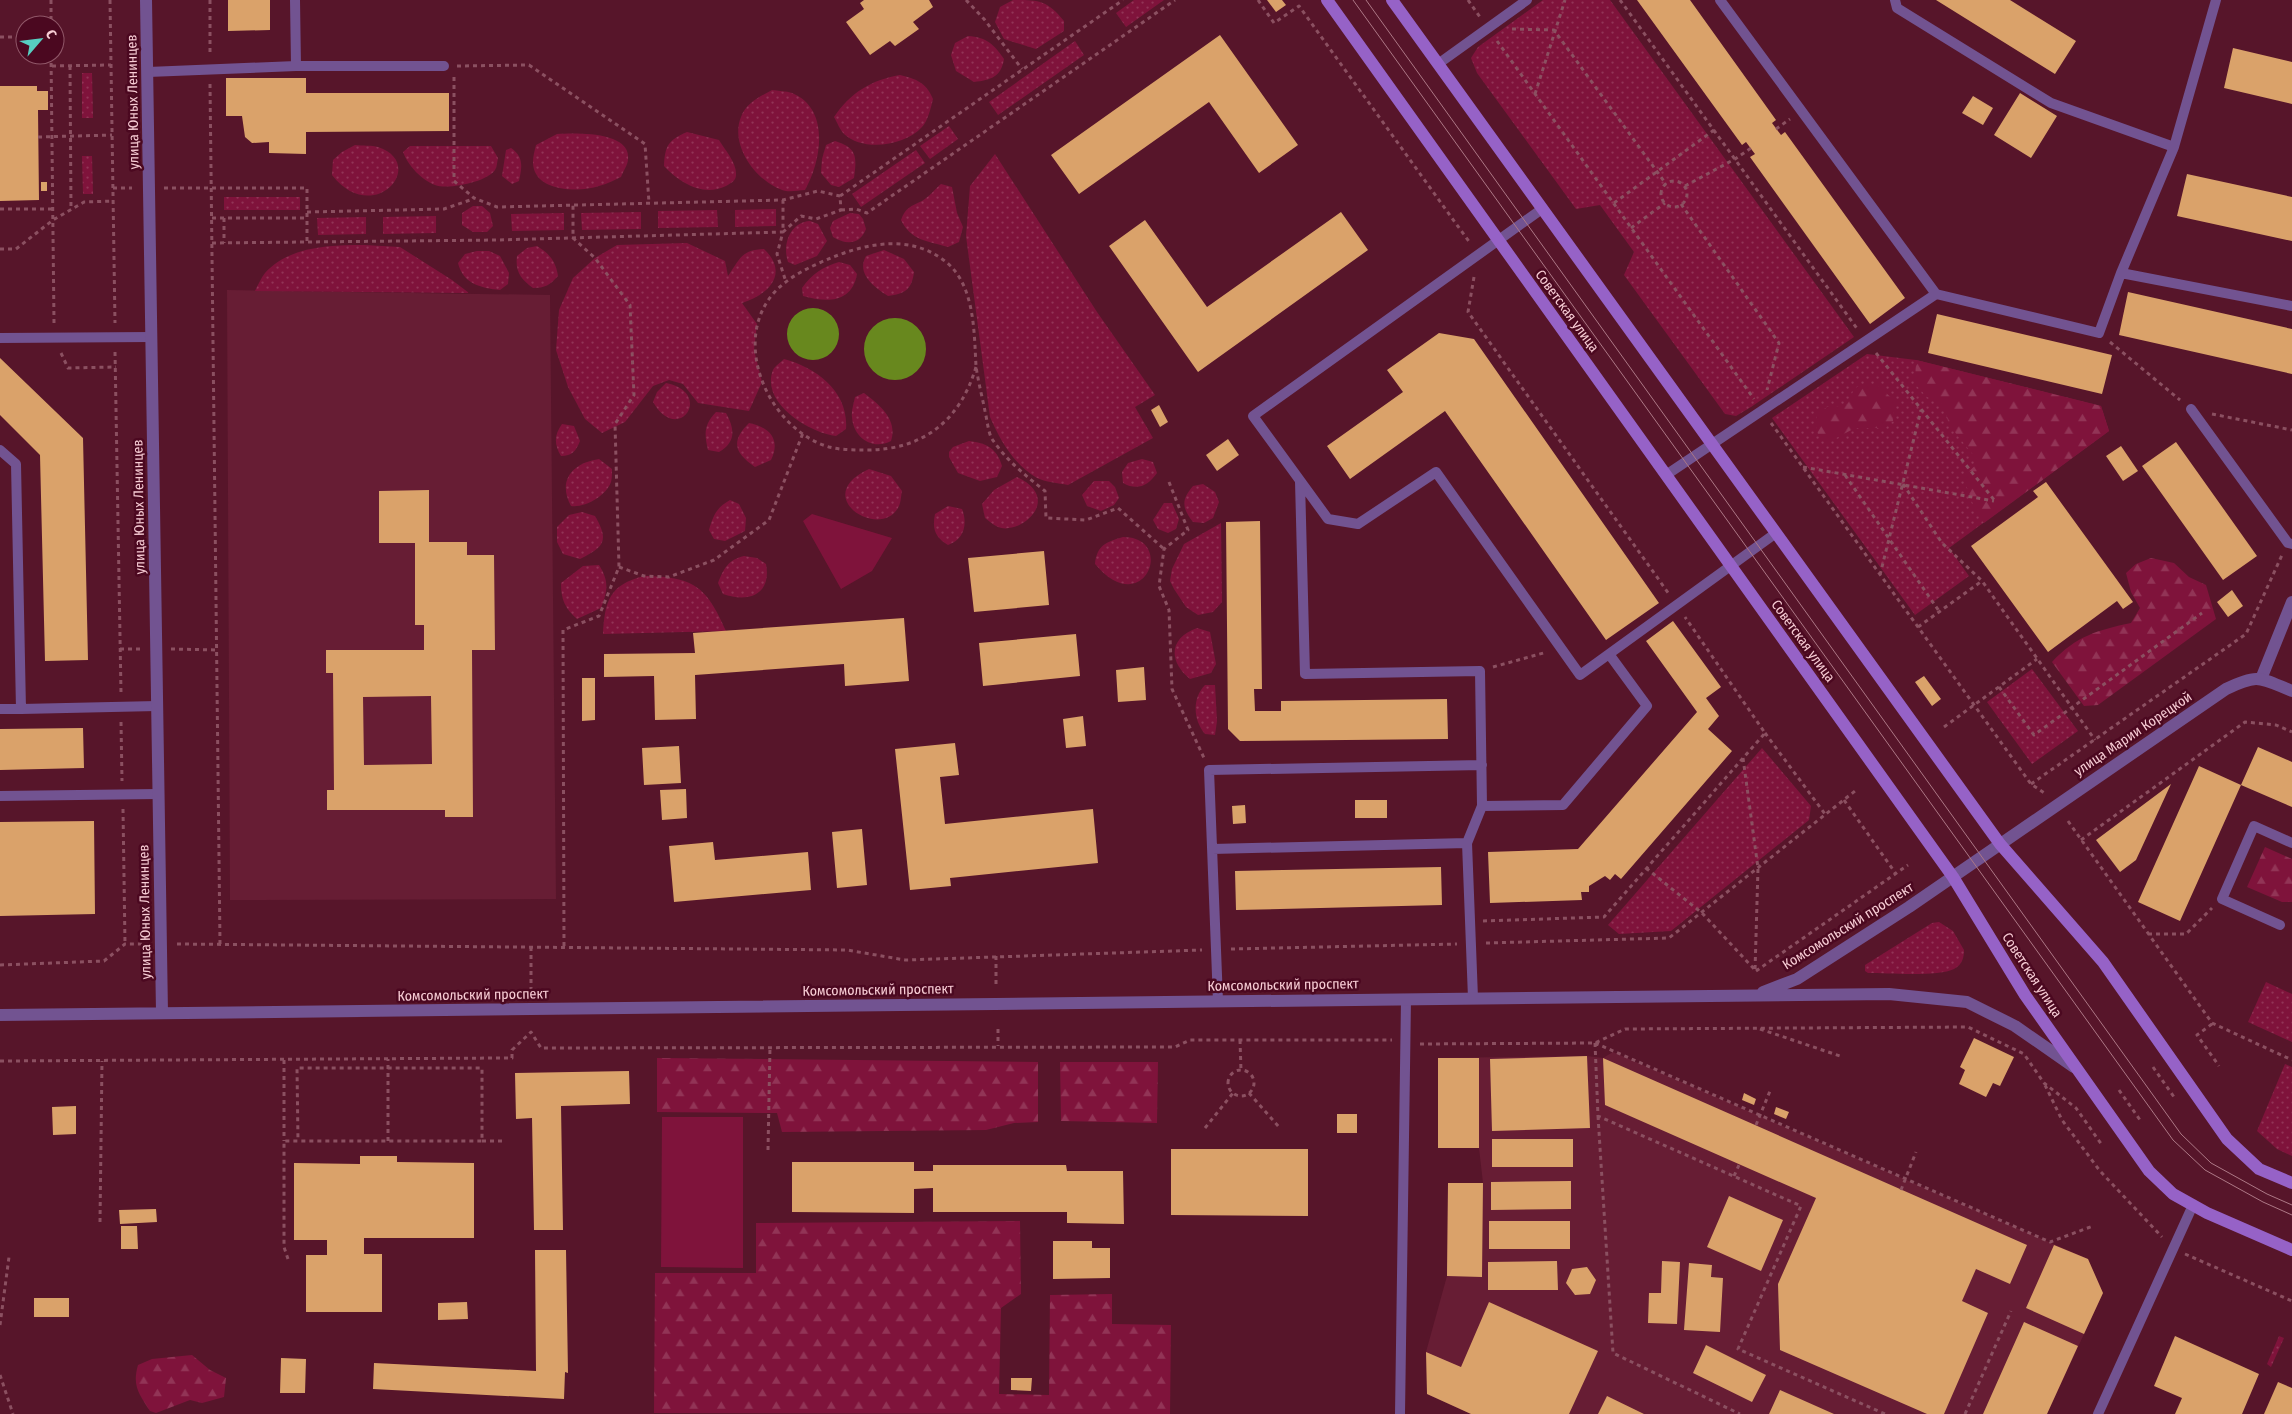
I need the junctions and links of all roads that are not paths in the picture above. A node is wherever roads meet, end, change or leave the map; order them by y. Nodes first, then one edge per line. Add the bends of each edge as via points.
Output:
1 (146, 0) edge
2 (295, 0) edge
3 (1327, 0) edge
4 (1392, 0) edge
5 (1527, 0) edge
6 (1720, 0) edge
7 (1895, 0) edge
8 (2216, 0) edge
9 (1438, 64) junction
10 (296, 66) junction
11 (444, 66) road end
12 (148, 72) junction
13 (2174, 147) junction
14 (1542, 209) junction
15 (1498, 240) junction
16 (2120, 273) junction
17 (1936, 294) junction
18 (2292, 306) edge
19 (151, 337) junction
20 (0, 338) edge
21 (2191, 409) dead end
22 (1711, 444) junction
23 (0, 450) edge
24 (1666, 475) junction
25 (1300, 480) junction
26 (1776, 533) junction
27 (2290, 544) edge
28 (1731, 566) junction
29 (2292, 602) edge
30 (1609, 654) junction
31 (2261, 679) junction
32 (2292, 691) edge
33 (157, 706) junction
34 (21, 708) junction
35 (0, 709) edge
36 (1482, 765) junction
37 (158, 794) junction
38 (0, 796) edge
39 (1482, 806) junction
40 (1467, 843) junction
41 (2292, 843) edge
42 (2000, 844) junction
43 (1212, 849) junction
44 (1953, 877) junction
45 (2280, 925) dead end
46 (1756, 995) junction
47 (1473, 998) junction
48 (1406, 999) junction
49 (1218, 1001) junction
50 (162, 1013) junction
51 (0, 1015) edge
52 (2076, 1068) junction
53 (2292, 1183) edge
54 (2193, 1205) junction
55 (2292, 1250) edge
56 (1400, 1414) edge
57 (2098, 1414) edge

1 - 12 street, улица Юных Ленинцев
2 - 10 lane
3 - 15 main road, Советская улица
4 - 9 main road
5 - 9 lane
6 - 17 lane
7 - 13 lane via 1897,8 2051,103
8 - 13 lane
9 - 14 main road
10 - 11 lane
10 - 12 lane
12 - 19 street, улица Юных Ленинцев
13 - 16 lane
14 - 15 lane
14 - 22 main road
15 - 24 main road, Советская улица
15 - 25 lane via 1253,416
16 - 17 lane via 2099,333
16 - 18 lane
17 - 22 lane
19 - 20 lane
19 - 33 street, улица Юных Ленинцев
21 - 27 lane
22 - 24 lane
22 - 26 main road
23 - 34 lane via 16,464
24 - 28 main road, Советская улица
25 - 30 lane via 1328,519 1358,524 1436,472 1580,675
25 - 36 lane via 1305,674 1480,671
26 - 28 lane
26 - 42 main road
28 - 30 lane
28 - 44 main road, Советская улица
29 - 31 street
30 - 39 lane via 1647,706 1563,805
31 - 32 street
31 - 42 street, улица Марии Корецкой via 2248,678 2226,688
33 - 34 lane
33 - 37 street, улица Юных Ленинцев
34 - 35 lane
36 - 39 lane
36 - 43 lane via 1209,770
37 - 38 lane
37 - 50 street, улица Юных Ленинцев
39 - 40 lane
40 - 43 lane
40 - 47 lane
41 - 45 lane via 2254,826 2222,899
42 - 44 street, улица Марии Корецкой
42 - 53 main road via 2103,962 2227,1139 2259,1169
43 - 49 lane
44 - 46 street, Комсомольский проспект via 1797,978
44 - 52 main road, Советская улица via 2025,995
46 - 47 street, Комсомольский проспект
46 - 52 street, Комсомольский проспект via 1889,994 1967,1002 2015,1026
47 - 48 street, Комсомольский проспект
48 - 49 street, Комсомольский проспект
48 - 56 lane
49 - 50 street, Комсомольский проспект
50 - 51 street, Комсомольский проспект
52 - 54 main road, Советская улица via 2149,1171 2173,1194
54 - 55 main road, Советская улица
54 - 57 lane

